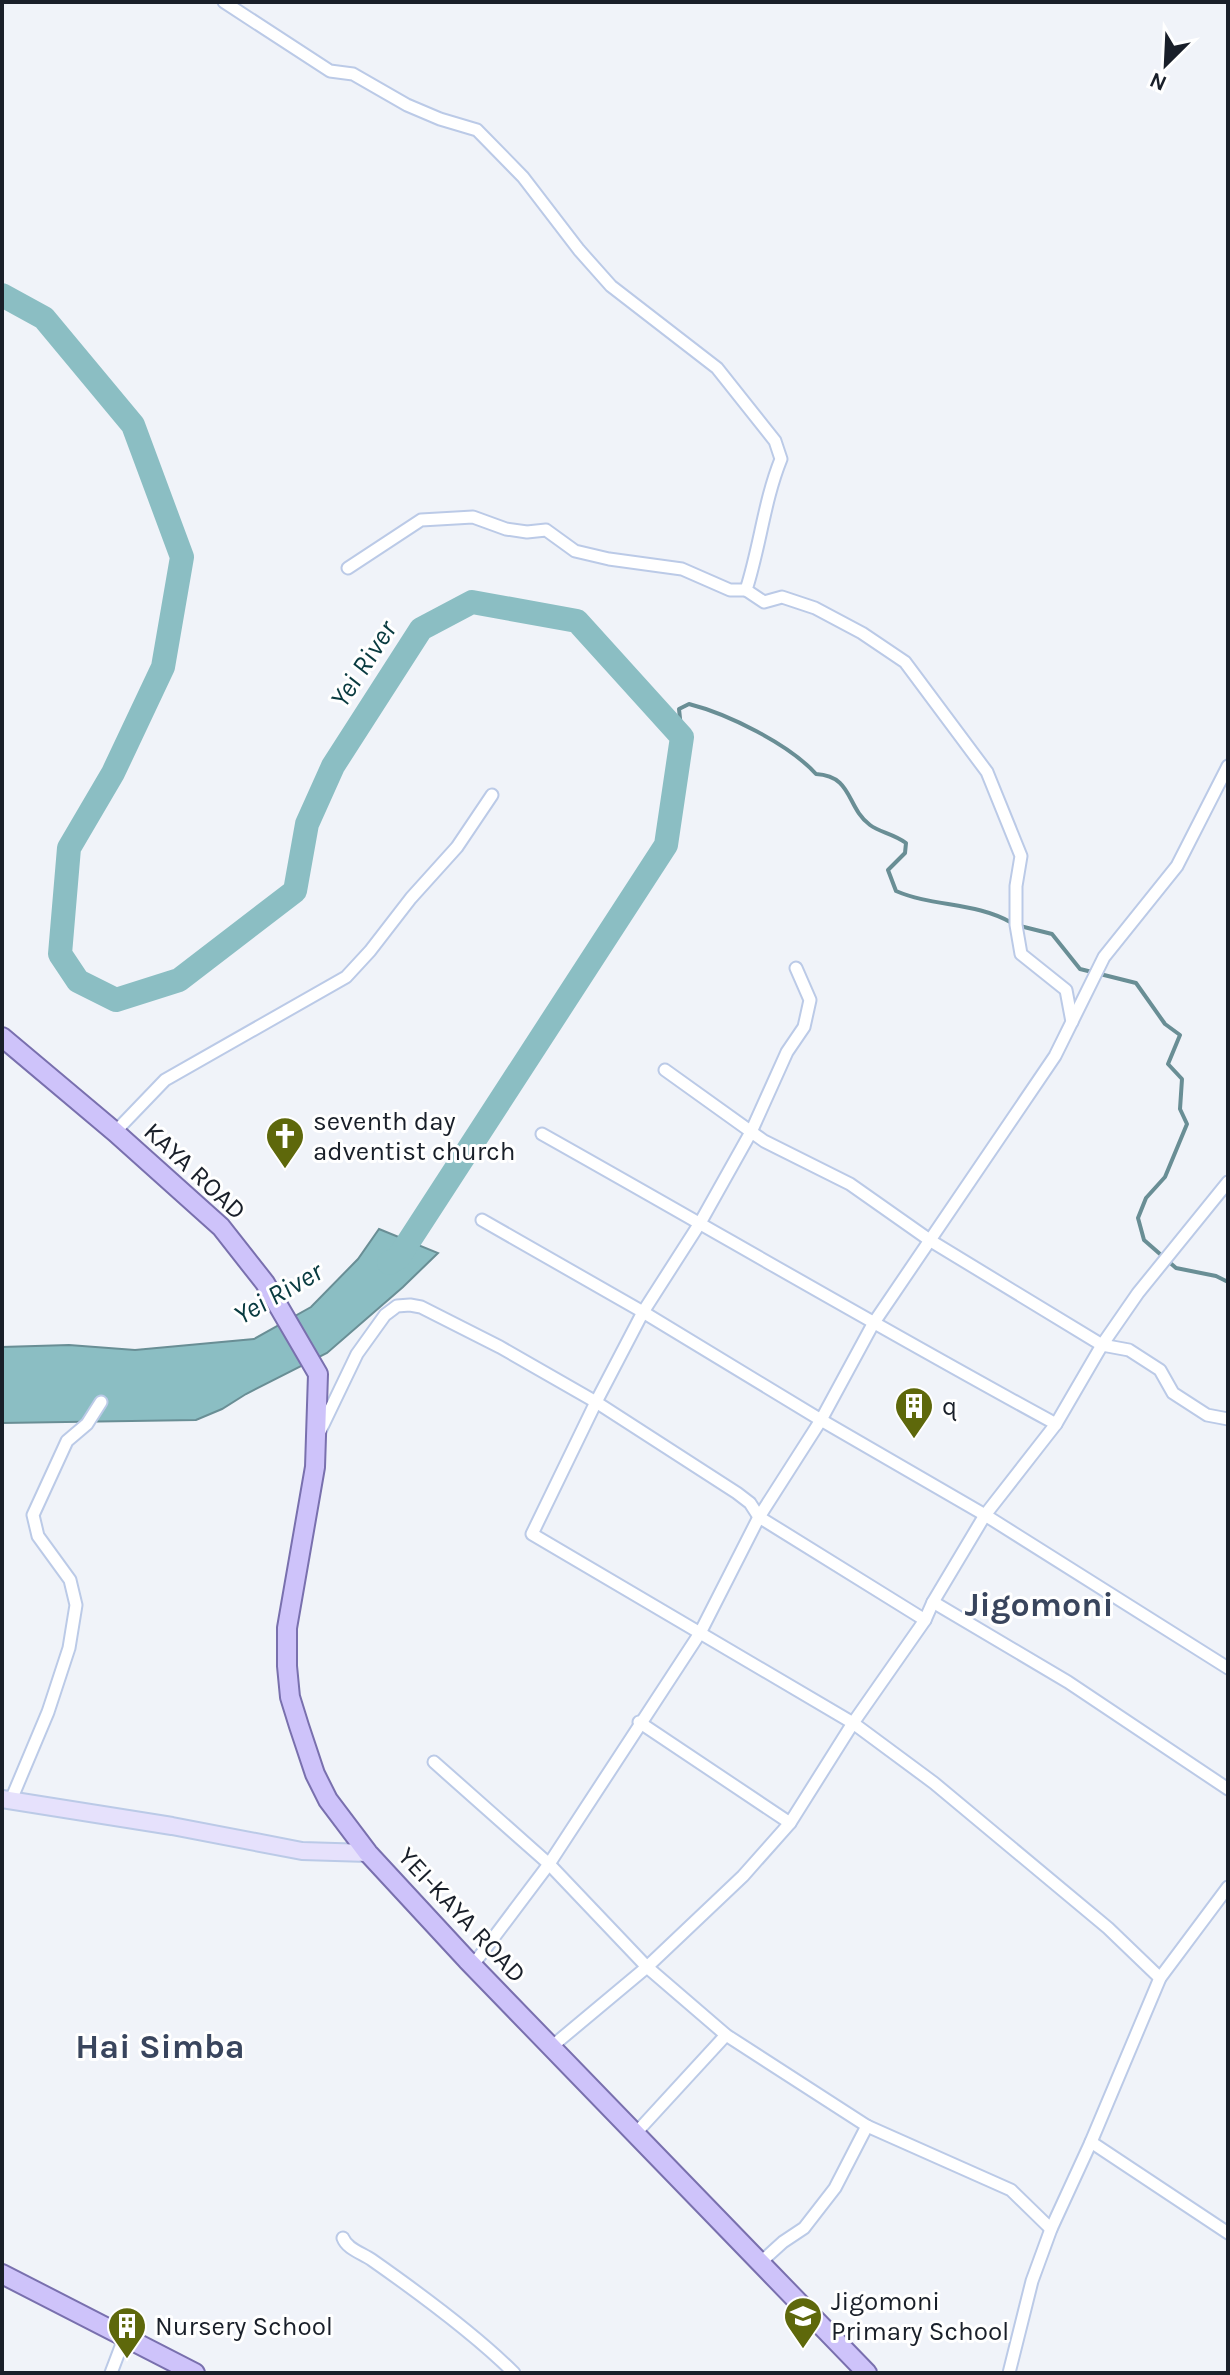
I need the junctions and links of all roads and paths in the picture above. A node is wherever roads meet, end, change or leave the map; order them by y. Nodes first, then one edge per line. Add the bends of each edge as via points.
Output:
1 (224, 2) edge
2 (348, 568) dead end
3 (746, 590) junction
4 (1228, 766) edge
5 (492, 795) dead end
6 (796, 968) dead end
7 (1072, 1022) junction
8 (2, 1037) edge
9 (665, 1070) dead end
10 (115, 1132) junction
11 (751, 1132) junction
12 (542, 1134) dead end
13 (1228, 1182) edge
14 (482, 1220) dead end
15 (700, 1223) junction
16 (931, 1241) junction
17 (643, 1312) junction
18 (873, 1324) junction
19 (1102, 1345) junction
20 (318, 1374) joint
21 (101, 1402) dead end
22 (596, 1402) junction
23 (1228, 1419) edge
24 (821, 1420) junction
25 (1056, 1424) junction
26 (318, 1435) junction
27 (985, 1515) junction
28 (759, 1517) junction
29 (933, 1602) junction
30 (925, 1620) junction
31 (700, 1633) junction
32 (1228, 1668) edge
33 (639, 1722) junction
34 (853, 1723) junction
35 (434, 1762) dead end
36 (1228, 1789) edge
37 (6, 1800) edge
38 (790, 1823) junction
39 (368, 1853) junction
40 (549, 1864) junction
41 (1228, 1887) edge
42 (473, 1965) junction
43 (647, 1967) junction
44 (1160, 1978) junction
45 (726, 2035) junction
46 (550, 2048) junction
47 (867, 2126) junction
48 (635, 2134) junction
49 (1091, 2142) junction
50 (1051, 2229) junction
51 (1228, 2233) edge
52 (343, 2238) dead end
53 (761, 2262) junction
54 (2, 2274) edge
55 (125, 2336) junction
56 (111, 2373) edge
57 (195, 2373) edge
58 (514, 2373) edge
59 (867, 2373) edge
60 (1009, 2373) edge

1 - 3 street via 330,71 353,74 407,105 477,130 523,177 611,286 717,368 775,441 781,459
2 - 3 street via 421,520 473,517 506,529 546,530 575,551 682,569 730,590
3 - 7 street via 764,602 782,597 815,608 905,662 987,772 1021,856 1016,886 1021,954 1066,990
4 - 7 street via 1177,866 1100,964
5 - 10 street via 457,847 346,977 165,1080
6 - 11 street via 810,1000 809,1011
7 - 16 street via 1055,1056
8 - 10 main road, KAYA ROAD
9 - 11 street
10 - 20 main road, KAYA ROAD via 221,1227 276,1300
11 - 15 street
11 - 16 street via 850,1184
12 - 15 street
13 - 19 street
14 - 17 street
15 - 17 street
15 - 18 street
16 - 18 street
16 - 19 street
17 - 22 street
17 - 24 street
18 - 24 street
18 - 25 street
19 - 23 street via 1129,1350 1160,1370 1173,1393 1207,1415
19 - 25 street
20 - 26 main road, YEI-KAYA ROAD
21 - 37 street via 67,1441 33,1515 38,1536 70,1580 76,1605 69,1648 48,1712
22 - 26 street via 421,1307 397,1306 357,1354
22 - 28 street via 737,1493
22 - 31 street via 532,1534
24 - 27 street
24 - 28 street
25 - 27 street
26 - 39 main road, YEI-KAYA ROAD via 287,1628 290,1697 328,1800
27 - 29 street
27 - 32 street
28 - 30 street
28 - 31 street
29 - 30 street
29 - 36 street via 1068,1682
30 - 34 street
31 - 33 street
31 - 34 street
33 - 38 street
33 - 40 street
34 - 38 street
34 - 44 street via 934,1783
35 - 40 street
37 - 39 street via 302,1851
38 - 43 street
39 - 42 main road, YEI-KAYA ROAD
40 - 42 street
40 - 43 street
41 - 44 street
42 - 46 main road, YEI-KAYA ROAD
43 - 45 street
43 - 46 street
44 - 49 street
45 - 47 street
45 - 48 street
46 - 48 main road, YEI-KAYA ROAD
47 - 50 street via 1011,2190
47 - 53 street via 828,2198 804,2228
48 - 53 main road, YEI-KAYA ROAD
49 - 50 street
49 - 51 street
50 - 60 street
52 - 58 street
53 - 59 main road, YEI-KAYA ROAD
54 - 55 main road
55 - 56 street
55 - 57 main road

